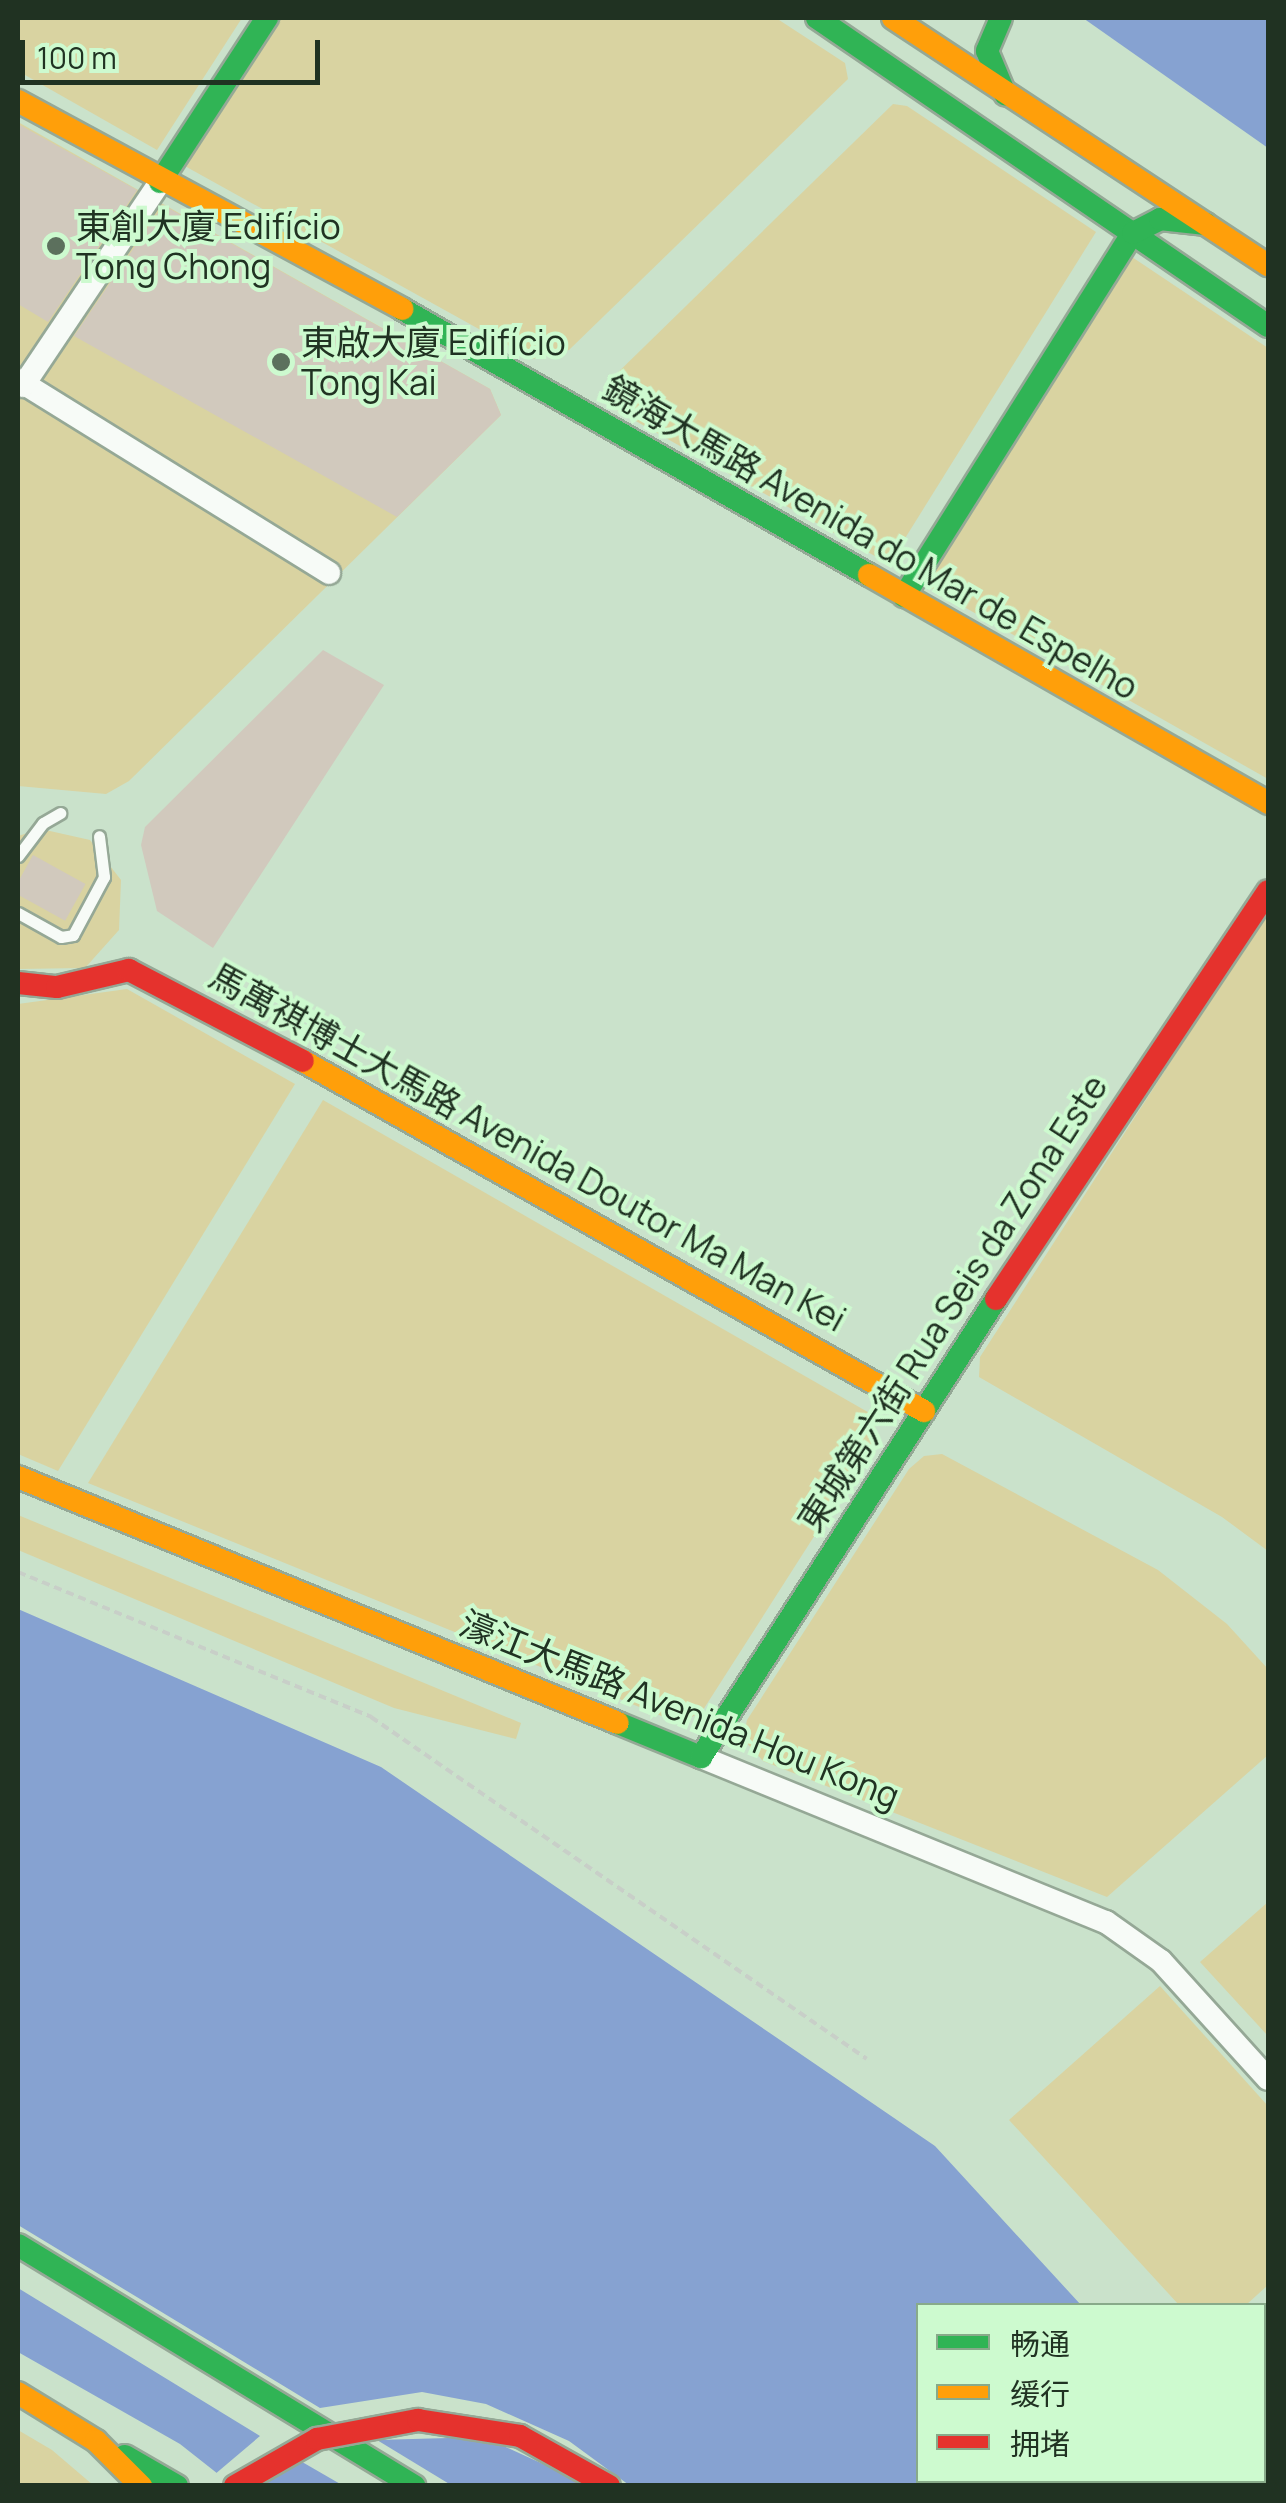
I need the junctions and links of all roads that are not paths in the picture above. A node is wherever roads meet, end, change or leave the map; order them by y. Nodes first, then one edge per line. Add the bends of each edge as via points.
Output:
1 (267, 18) edge
2 (817, 18) edge
3 (896, 18) edge
4 (922, 18) edge
5 (1001, 18) edge
6 (970, 27) dead end
7 (988, 51) junction
8 (1007, 96) junction
9 (18, 102) edge
10 (160, 182) junction
11 (1208, 224) junction
12 (1133, 234) junction
13 (1268, 265) edge
14 (1268, 326) edge
15 (19, 384) edge
16 (329, 573) dead end
17 (904, 596) junction
18 (1268, 804) edge
19 (60, 813) dead end
20 (100, 836) dead end
21 (18, 856) edge
22 (1268, 891) edge
23 (18, 913) edge
24 (18, 983) edge
25 (924, 1412) junction
26 (18, 1477) edge
27 (701, 1757) junction
28 (1268, 2078) edge
29 (18, 2246) edge
30 (18, 2274) edge
31 (18, 2393) edge
32 (18, 2418) edge
33 (96, 2440) junction
34 (115, 2486) edge
35 (141, 2486) edge
36 (177, 2486) edge
37 (235, 2486) edge
38 (367, 2486) edge
39 (414, 2486) edge
40 (608, 2486) edge

1 - 10 main road
2 - 12 main road
3 - 4 main road
3 - 8 main road
5 - 7 main road
6 - 7 main road
7 - 8 main road
8 - 11 main road
9 - 10 main road, 鏡海大馬路 Avenida do Mar de Espelho
10 - 15 street
10 - 17 main road, 鏡海大馬路 Avenida do Mar de Espelho via 410,314
11 - 12 main road via 1160,219
11 - 13 main road
12 - 14 main road
12 - 17 main road
15 - 16 street
17 - 18 main road, 鏡海大馬路 Avenida do Mar de Espelho
19 - 21 lane via 43,822
20 - 23 lane via 104,877 73,935 62,937
22 - 25 main road, 東城第六街 Rua Seis da Zona Este via 1152,1055
24 - 25 main road, 馬萬祺博士大馬路 Avenida Doutor Ma Man Kei via 57,988 130,970 168,985
25 - 27 main road, 東城第六街 Rua Seis da Zona Este
26 - 27 main road, 濠江大馬路 Avenida Hou Kong
27 - 28 street, 濠江大馬路 Avenida Hou Kong via 1106,1922 1162,1961
29 - 39 main road
30 - 38 main road
31 - 33 main road
32 - 34 main road via 84,2458
33 - 35 main road
33 - 36 main road
37 - 40 main road, bridge via 317,2438 418,2420 520,2436

